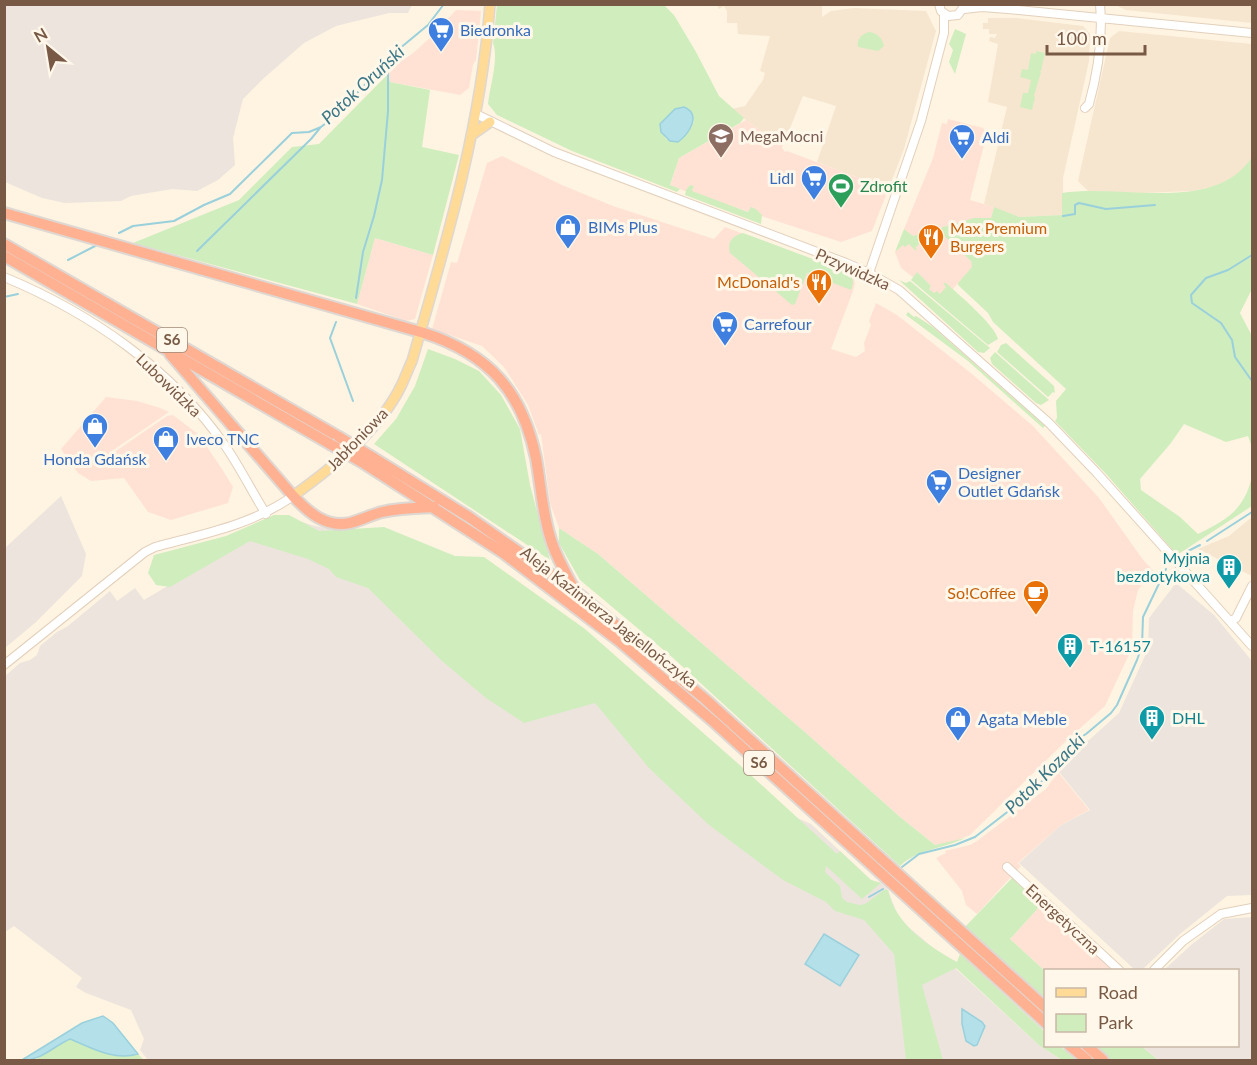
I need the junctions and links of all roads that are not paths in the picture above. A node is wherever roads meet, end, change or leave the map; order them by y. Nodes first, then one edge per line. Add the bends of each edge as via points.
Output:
1 (490, 4) edge
2 (1100, 4) edge
3 (980, 6) edge
4 (964, 7) edge
5 (938, 8) edge
6 (954, 17) junction
7 (1101, 18) junction
8 (944, 33) junction
9 (1252, 33) edge
10 (1085, 108) dead end
11 (477, 114) junction
12 (490, 122) junction
13 (473, 134) junction
14 (4, 213) edge
15 (4, 244) edge
16 (4, 256) edge
17 (869, 273) junction
18 (4, 277) edge
19 (420, 332) junction
20 (165, 350) junction
21 (335, 440) junction
22 (368, 460) junction
23 (293, 496) junction
24 (434, 507) junction
25 (266, 514) junction
26 (1252, 586) edge
27 (576, 592) junction
28 (1231, 621) junction
29 (1252, 646) edge
30 (4, 665) edge
31 (1007, 867) dead end
32 (1252, 909) edge
33 (1118, 969) edge
34 (1155, 969) edge
35 (1044, 1006) edge
36 (1044, 1021) edge
37 (1071, 1047) edge
38 (1087, 1047) edge
39 (1087, 1060) edge
40 (1103, 1060) edge

1 - 11 main road, Jabłoniowa
2 - 7 street
3 - 4 street
3 - 7 street
4 - 6 street
5 - 6 street
5 - 8 street
6 - 8 street
7 - 9 street
7 - 10 street via 1099,58
8 - 17 street via 911,152
11 - 12 street, Przywidzka
11 - 13 main road, Jabłoniowa
12 - 13 main road
12 - 17 street, Przywidzka via 554,152
13 - 19 main road, Jabłoniowa
14 - 19 highway
15 - 21 highway, Aleja Kazimierza Jagiellończyka / S6
16 - 20 highway, Aleja Kazimierza Jagiellończyka / S6
17 - 28 street, Przywidzka via 899,290 1049,423
18 - 25 street, Lubowidzka via 82,317 161,373 226,448
19 - 23 main road, Jabłoniowa via 405,378 390,405 362,437
19 - 27 highway via 460,346 482,362 518,403 530,434 550,538
20 - 21 highway, Aleja Kazimierza Jagiellończyka / S6
20 - 23 highway
21 - 22 highway, Aleja Kazimierza Jagiellończyka / S6, bridge
22 - 24 highway, Aleja Kazimierza Jagiellończyka / S6
22 - 27 highway, Aleja Kazimierza Jagiellończyka / S6 via 469,517
23 - 24 highway via 318,518 341,524 396,509
23 - 25 street, Jabłoniowa
24 - 36 highway, Aleja Kazimierza Jagiellończyka / S6 via 530,572 671,684
25 - 30 street, Jabłoniowa via 145,552
26 - 28 street
27 - 35 highway, Aleja Kazimierza Jagiellończyka / S6 via 705,699
28 - 29 street, Przywidzka
31 - 33 street, Energetyczna
32 - 34 street via 1221,914
37 - 39 highway
38 - 40 highway

